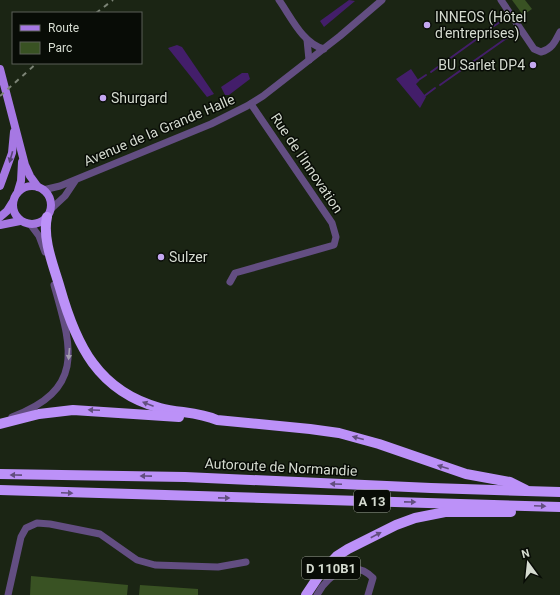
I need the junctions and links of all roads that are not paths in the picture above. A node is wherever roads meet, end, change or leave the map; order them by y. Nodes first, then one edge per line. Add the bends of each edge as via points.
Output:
1 (279, 0) edge
2 (382, 0) edge
3 (501, 0) edge
4 (560, 32) edge
5 (306, 38) junction
6 (324, 49) junction
7 (310, 60) junction
8 (1, 70) edge
9 (251, 104) junction
10 (15, 126) junction
11 (21, 149) junction
12 (78, 179) junction
13 (0, 186) edge
14 (40, 188) junction
15 (18, 191) junction
16 (13, 202) junction
17 (49, 213) junction
18 (0, 217) edge
19 (20, 221) junction
20 (30, 224) junction
21 (0, 225) edge
22 (230, 282) dead end
23 (216, 420) junction
24 (0, 423) edge
25 (0, 474) edge
26 (0, 490) edge
27 (526, 490) junction
28 (560, 492) edge
29 (519, 506) junction
30 (560, 507) edge
31 (356, 546) junction
32 (246, 562) dead end
33 (8, 595) edge
34 (306, 595) edge
35 (313, 595) edge
36 (317, 595) edge
37 (368, 595) edge

1 - 5 street
2 - 6 street, Avenue de la Grande Halle
3 - 4 street via 534,48 541,52 552,47
5 - 6 street via 312,45
5 - 7 street
6 - 7 street, Avenue de la Grande Halle
7 - 9 street, Avenue de la Grande Halle
8 - 10 main road
9 - 12 street, Avenue de la Grande Halle via 211,124
9 - 22 street, Rue de l'Innovation via 332,223 336,236 334,245 235,273
10 - 11 main road
10 -> 13 main road via 12,154
11 - 14 main road via 28,174
11 - 15 main road via 22,176
12 - 14 street, Avenue de la Grande Halle via 57,188
12 - 17 street
14 - 15 main road via 27,186
14 - 17 main road via 50,197
15 - 16 main road
16 - 18 main road via 8,211
16 - 19 main road via 14,213
17 - 20 main road via 40,222
23 -> 17 highway via 208,416 160,408 139,400 119,389 101,374 78,340 68,316 49,249 46,229
19 - 20 main road
19 - 21 main road
20 -> 24 street via 40,236 46,256 68,338 68,362 60,383 46,400
23 -> 24 highway via 73,410 39,414
27 -> 23 highway via 510,482 466,474 346,435
27 -> 25 highway, Autoroute de Normandie / A 13 via 187,477
26 -> 29 highway, A 13
27 - 28 highway, Autoroute de Normandie / A 13
29 -> 30 highway, A 13
31 -> 29 highway via 396,526 430,514 512,512
31 - 34 highway via 348,548 328,564
31 - 35 highway, D 110B1 via 332,567
32 - 33 street via 218,567 155,565 137,560 100,534 37,523 26,528 21,537
36 - 37 street via 325,584 348,568 361,569 374,578

